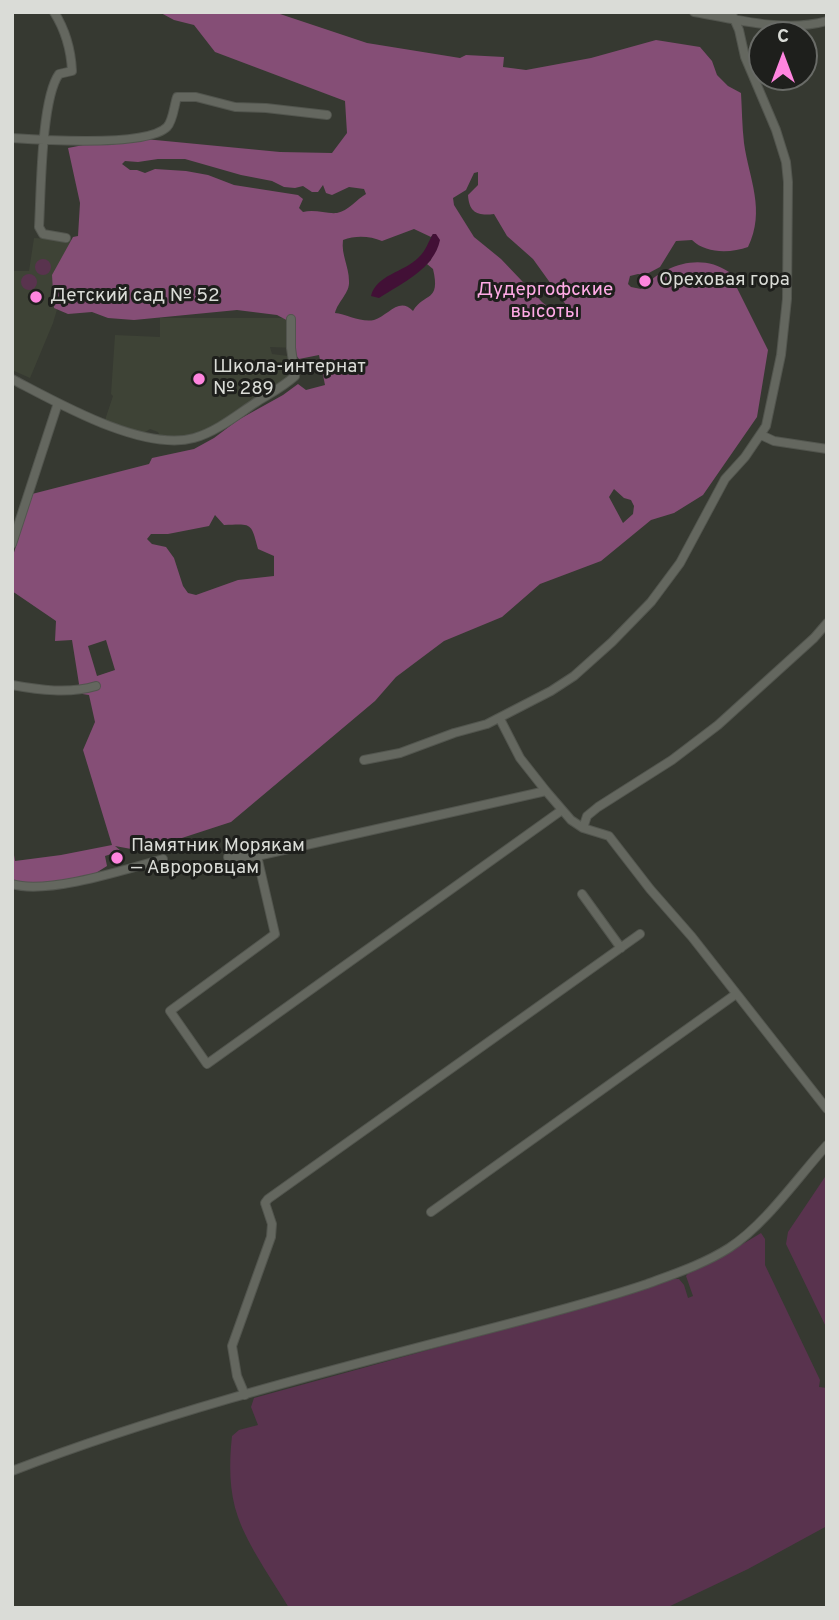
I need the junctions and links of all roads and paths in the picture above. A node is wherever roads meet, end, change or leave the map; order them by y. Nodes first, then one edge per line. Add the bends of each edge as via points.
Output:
1 (54, 12) edge
2 (694, 12) edge
3 (734, 16) edge
4 (827, 21) edge
5 (327, 115) dead end
6 (12, 138) edge
7 (44, 138) junction
8 (66, 238) dead end
9 (291, 319) dead end
10 (12, 379) edge
11 (58, 402) junction
12 (761, 435) junction
13 (827, 449) edge
14 (12, 544) edge
15 (827, 623) edge
16 (12, 685) edge
17 (96, 686) dead end
18 (500, 719) junction
19 (364, 760) dead end
20 (547, 792) junction
21 (562, 810) junction
22 (583, 828) junction
23 (257, 856) junction
24 (228, 857) dead end
25 (163, 859) dead end
26 (12, 884) edge
27 (582, 894) dead end
28 (640, 934) dead end
29 (621, 948) junction
30 (736, 994) junction
31 (827, 1109) edge
32 (827, 1144) edge
33 (431, 1212) dead end
34 (245, 1395) junction
35 (12, 1471) edge

1 - 7 street via 69,45 72,71 59,74 54,81
2 - 3 street
3 - 4 street via 768,24
3 - 12 street via 745,57 778,137 788,183 787,299 769,418
5 - 7 street via 177,97 169,125 158,134 106,142
6 - 7 street
7 - 8 street via 38,227 43,234
9 - 11 street via 295,376 194,439 156,440
10 - 11 street
11 - 14 street
12 - 13 street
12 - 18 street via 725,479 680,563 651,602 574,676
15 - 22 street via 719,725 598,807
16 - 17 street via 67,691
18 - 19 street via 400,753
18 - 20 street via 520,758
20 - 21 street
20 - 23 street
21 - 22 street
21 - 23 street via 206,1064 170,1011 275,934
22 - 30 street via 609,836
23 - 24 street
25 - 26 street via 74,881
27 - 29 street
28 - 29 street
29 - 34 street via 268,1199 271,1237 232,1346
30 - 31 street
30 - 33 street
32 - 34 street via 745,1237 696,1265 593,1302
34 - 35 street via 120,1431

